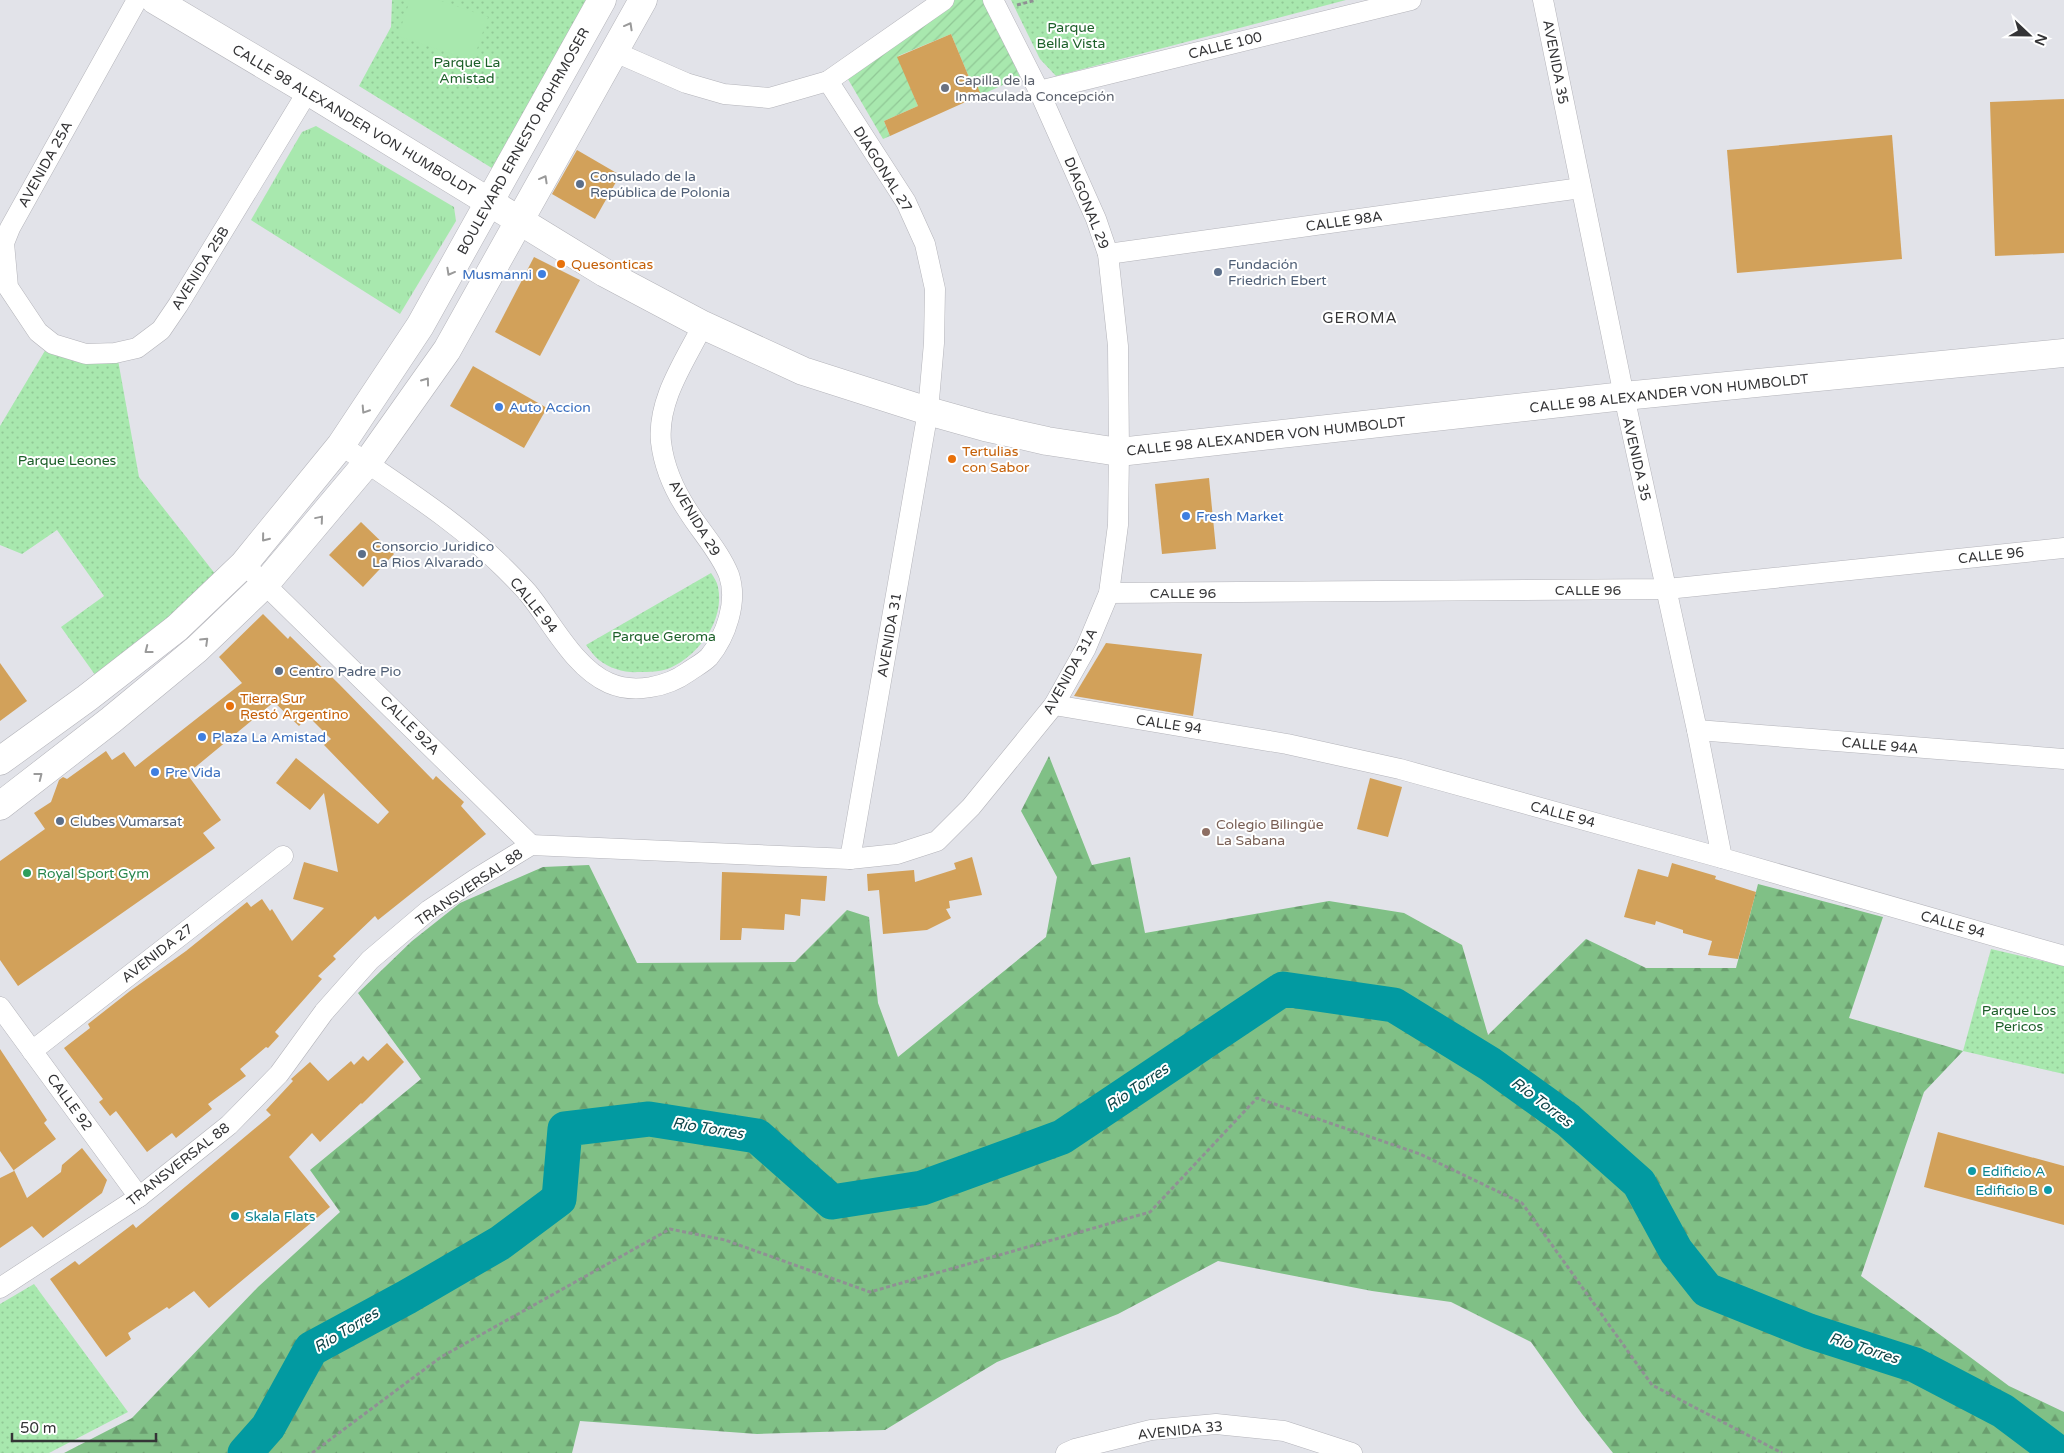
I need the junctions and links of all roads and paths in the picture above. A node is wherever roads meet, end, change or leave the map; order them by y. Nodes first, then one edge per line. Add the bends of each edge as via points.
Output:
1 (137, 0) edge
2 (155, 0) edge
3 (602, 0) edge
4 (644, 0) edge
5 (944, 0) edge
6 (993, 0) edge
7 (1011, 0) edge
8 (1036, 0) edge
9 (1411, 0) edge
10 (1543, 0) edge
11 (615, 52) junction
12 (828, 82) junction
13 (308, 91) junction
14 (1039, 91) junction
15 (1581, 188) junction
16 (488, 202) junction
17 (520, 221) junction
18 (1108, 254) junction
19 (703, 325) junction
20 (38, 332) joint
21 (2064, 353) edge
22 (1624, 396) junction
23 (928, 411) junction
24 (341, 445) junction
25 (1119, 452) junction
26 (366, 463) junction
27 (2064, 548) edge
28 (244, 564) junction
29 (266, 583) junction
30 (1666, 590) junction
31 (1109, 593) junction
32 (660, 686) joint
33 (1054, 705) junction
34 (1697, 730) junction
35 (2064, 759) edge
36 (0, 761) edge
37 (0, 806) edge
38 (531, 845) junction
39 (897, 854) joint
40 (282, 856) dead end
41 (1722, 858) junction
42 (850, 859) junction
43 (2064, 956) edge
44 (0, 1007) edge
45 (32, 1050) junction
46 (139, 1197) junction
47 (0, 1288) edge
48 (312, 1453) edge
49 (1066, 1453) edge
50 (1352, 1453) edge
51 (1782, 1453) edge

1 - 20 street, AVENIDA 25A via 4,243 8,287
2 - 13 street, CALLE 98 ALEXANDER VON HUMBOLDT
3 - 16 street, BOULEVARD ERNESTO ROHRMOSER
11 -> 4 street
5 - 12 street
6 - 14 street, DIAGONAL 29
7 - 8 path via 1014,6
9 - 14 street, CALLE 100
10 - 15 street, AVENIDA 35
11 - 12 street via 686,83 724,94 769,98
17 -> 11 street
12 - 23 street, DIAGONAL 27 via 906,202 925,244 935,289
13 - 16 street, CALLE 98 ALEXANDER VON HUMBOLDT
13 - 20 street, AVENIDA 25B via 161,330 137,348 95,354 53,344
14 - 18 street, DIAGONAL 29 via 1096,219
15 - 18 street, CALLE 98A
15 - 22 street, AVENIDA 35
16 - 17 street, CALLE 98 ALEXANDER VON HUMBOLDT
16 -> 24 street, BOULEVARD ERNESTO ROHRMOSER via 420,326
17 - 19 street, CALLE 98 ALEXANDER VON HUMBOLDT via 605,273
26 -> 17 street via 447,350
18 - 25 street, DIAGONAL 29 via 1118,346
19 - 23 street, CALLE 98 ALEXANDER VON HUMBOLDT via 803,371
19 - 32 street, AVENIDA 29 via 667,396 661,440 666,470 729,576 732,602 725,633 708,658 682,677
21 - 22 street, CALLE 98 ALEXANDER VON HUMBOLDT
22 - 25 street, CALLE 98 ALEXANDER VON HUMBOLDT
22 - 30 street, AVENIDA 35
23 - 25 street, CALLE 98 ALEXANDER VON HUMBOLDT via 985,428
23 - 42 street, AVENIDA 31
24 - 26 street, CALLE 94
24 -> 28 street, BOULEVARD ERNESTO ROHRMOSER
25 - 31 street, AVENIDA 31A via 1118,525
29 -> 26 street
26 - 32 street, CALLE 94 via 437,510 504,568 588,669 608,683 634,689
27 - 30 street, CALLE 96
28 - 29 street, CALLE 92A
28 -> 36 street, BOULEVARD ERNESTO ROHRMOSER via 177,628
37 -> 29 street via 196,649
29 - 38 street, CALLE 92A
30 - 31 street, CALLE 96
30 - 34 street, AVENIDA 35
31 - 33 street, AVENIDA 31A via 1086,648
33 - 39 street, AVENIDA 31A via 983,793 937,842
33 - 41 street, CALLE 94 via 1278,742 1372,763
34 - 35 street, CALLE 94A
34 - 41 street, AVENIDA 35
38 - 42 street, TRANSVERSAL 88
38 - 46 street, TRANSVERSAL 88 via 429,910 370,960 324,1012 279,1074 229,1125
39 - 42 street, TRANSVERSAL 88
40 - 45 street, AVENIDA 27
41 - 43 street, CALLE 94
44 - 45 street, CALLE 92
45 - 46 street, CALLE 92
46 - 47 street, TRANSVERSAL 88
48 - 51 path via 441,1357 670,1229 725,1240 870,1292 1150,1212 1257,1098 1420,1154 1522,1203 1652,1384
49 - 50 street, AVENIDA 33 via 1151,1430 1216,1424 1284,1431

